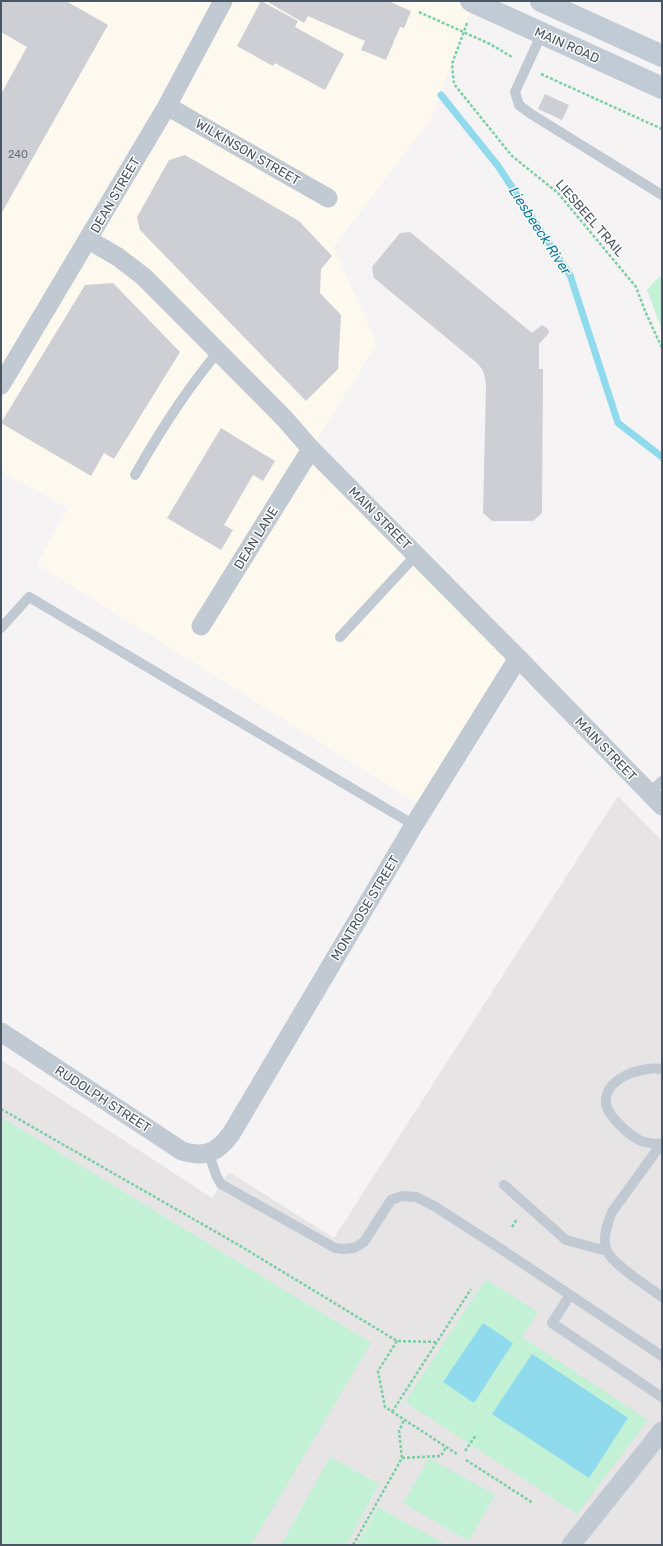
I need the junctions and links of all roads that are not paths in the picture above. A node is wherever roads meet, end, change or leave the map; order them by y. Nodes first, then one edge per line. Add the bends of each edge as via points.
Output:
1 (224, 1) edge
2 (471, 1) edge
3 (541, 1) edge
4 (542, 33) junction
5 (662, 56) edge
6 (662, 88) edge
7 (167, 106) junction
8 (662, 196) edge
9 (328, 198) dead end
10 (89, 240) junction
11 (218, 352) junction
12 (1, 386) edge
13 (311, 449) junction
14 (135, 475) dead end
15 (416, 555) junction
16 (201, 626) dead end
17 (1, 628) edge
18 (340, 637) dead end
19 (518, 658) junction
20 (658, 794) edge
21 (414, 825) junction
22 (1, 1032) edge
23 (662, 1069) edge
24 (661, 1144) edge
25 (209, 1154) junction
26 (504, 1185) dead end
27 (607, 1251) junction
28 (570, 1295) junction
29 (662, 1297) edge
30 (662, 1356) edge
31 (662, 1397) edge
32 (662, 1431) edge
33 (571, 1545) edge

1 - 7 street, DEAN STREET
2 - 4 main road, MAIN ROAD
3 - 5 main road
4 - 6 main road, MAIN ROAD
4 - 8 lane via 515,92 519,106
7 - 9 street, WILKINSON STREET
7 - 10 street, DEAN STREET
10 - 11 street, MAIN STREET via 118,257 144,277
10 - 12 street, DEAN STREET
11 - 13 street, MAIN STREET
11 - 14 lane via 184,394
13 - 15 street, MAIN STREET
13 - 16 street, DEAN LANE
15 - 18 lane
15 - 19 street, MAIN STREET
17 - 21 lane via 29,597
19 - 20 street, MAIN STREET
19 - 21 street, MONTROSE STREET
21 - 25 street, MONTROSE STREET via 231,1134 224,1144
22 - 25 street, RUDOLPH STREET via 182,1151
23 - 24 lane via 638,1070 624,1076 608,1093 606,1105 611,1115 639,1140
24 - 27 lane via 612,1212 607,1224
25 - 28 lane via 221,1184 335,1248 354,1248 364,1242 391,1200 402,1196 416,1197 434,1206
26 - 27 lane via 566,1240
27 - 29 lane via 614,1261
28 - 30 lane
28 - 31 lane via 552,1323
32 - 33 street

